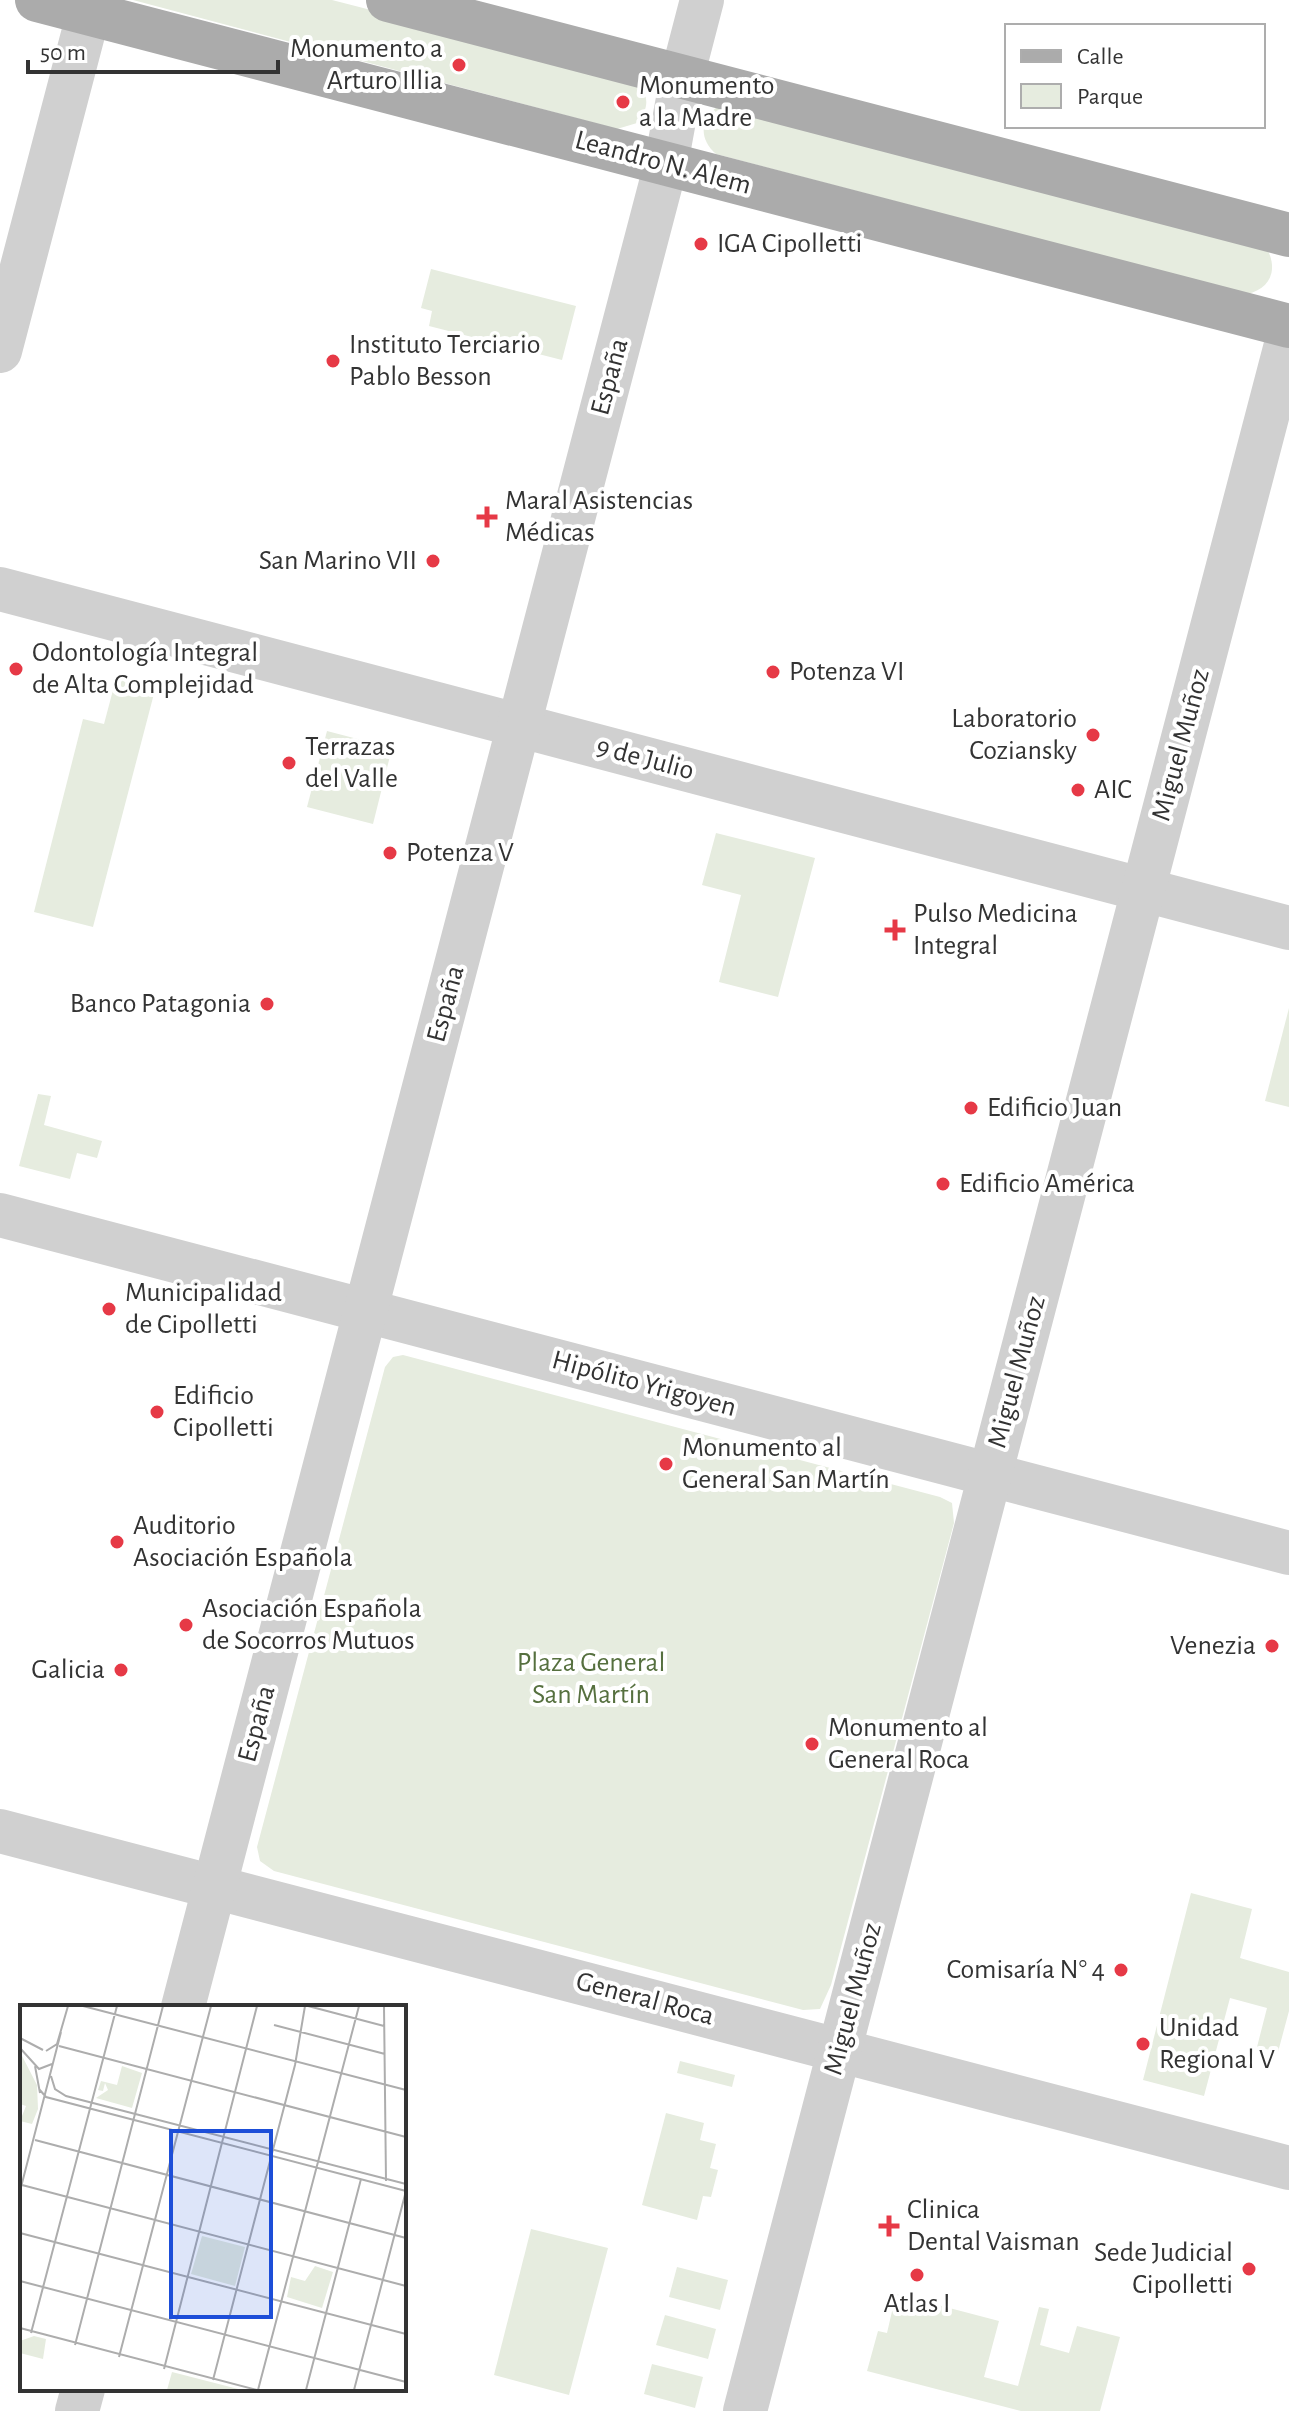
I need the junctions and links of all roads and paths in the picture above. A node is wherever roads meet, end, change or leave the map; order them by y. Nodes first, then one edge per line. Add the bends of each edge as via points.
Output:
1 (37, 0) edge
2 (388, 0) edge
3 (702, 0) edge
4 (90, 7) edge
5 (682, 77) junction
6 (666, 164) junction
7 (1289, 235) edge
8 (1289, 326) edge
9 (1289, 333) edge
10 (0, 351) edge
11 (0, 589) edge
12 (519, 726) junction
13 (1143, 890) junction
14 (1289, 928) edge
15 (0, 1215) edge
16 (366, 1311) junction
17 (991, 1474) junction
18 (1289, 1553) edge
19 (0, 1831) edge
20 (215, 1887) junction
21 (184, 2005) edge
22 (840, 2050) junction
23 (1289, 2168) edge
24 (82, 2391) edge
25 (77, 2411) edge
26 (745, 2411) edge

1 - 4 main road, Leandro N. Alem
2 - 5 main road
3 - 5 street, España
4 - 6 main road, Leandro N. Alem
4 - 10 street
5 - 6 street, España
5 - 7 main road
6 - 8 main road, Leandro N. Alem
6 - 12 street, España
9 - 13 street, Miguel Muñoz
11 - 12 street, 9 de Julio
12 - 13 street, 9 de Julio
12 - 16 street, España
13 - 14 street, 9 de Julio
13 - 17 street, Miguel Muñoz
15 - 16 street, Hipólito Yrigoyen
16 - 17 street, Hipólito Yrigoyen
16 - 20 street, España
17 - 18 street, Hipólito Yrigoyen
17 - 22 street, Miguel Muñoz
19 - 20 street, General Roca
20 - 21 street, España
20 - 22 street, General Roca
22 - 23 street, General Roca
22 - 26 street, Miguel Muñoz
24 - 25 street

